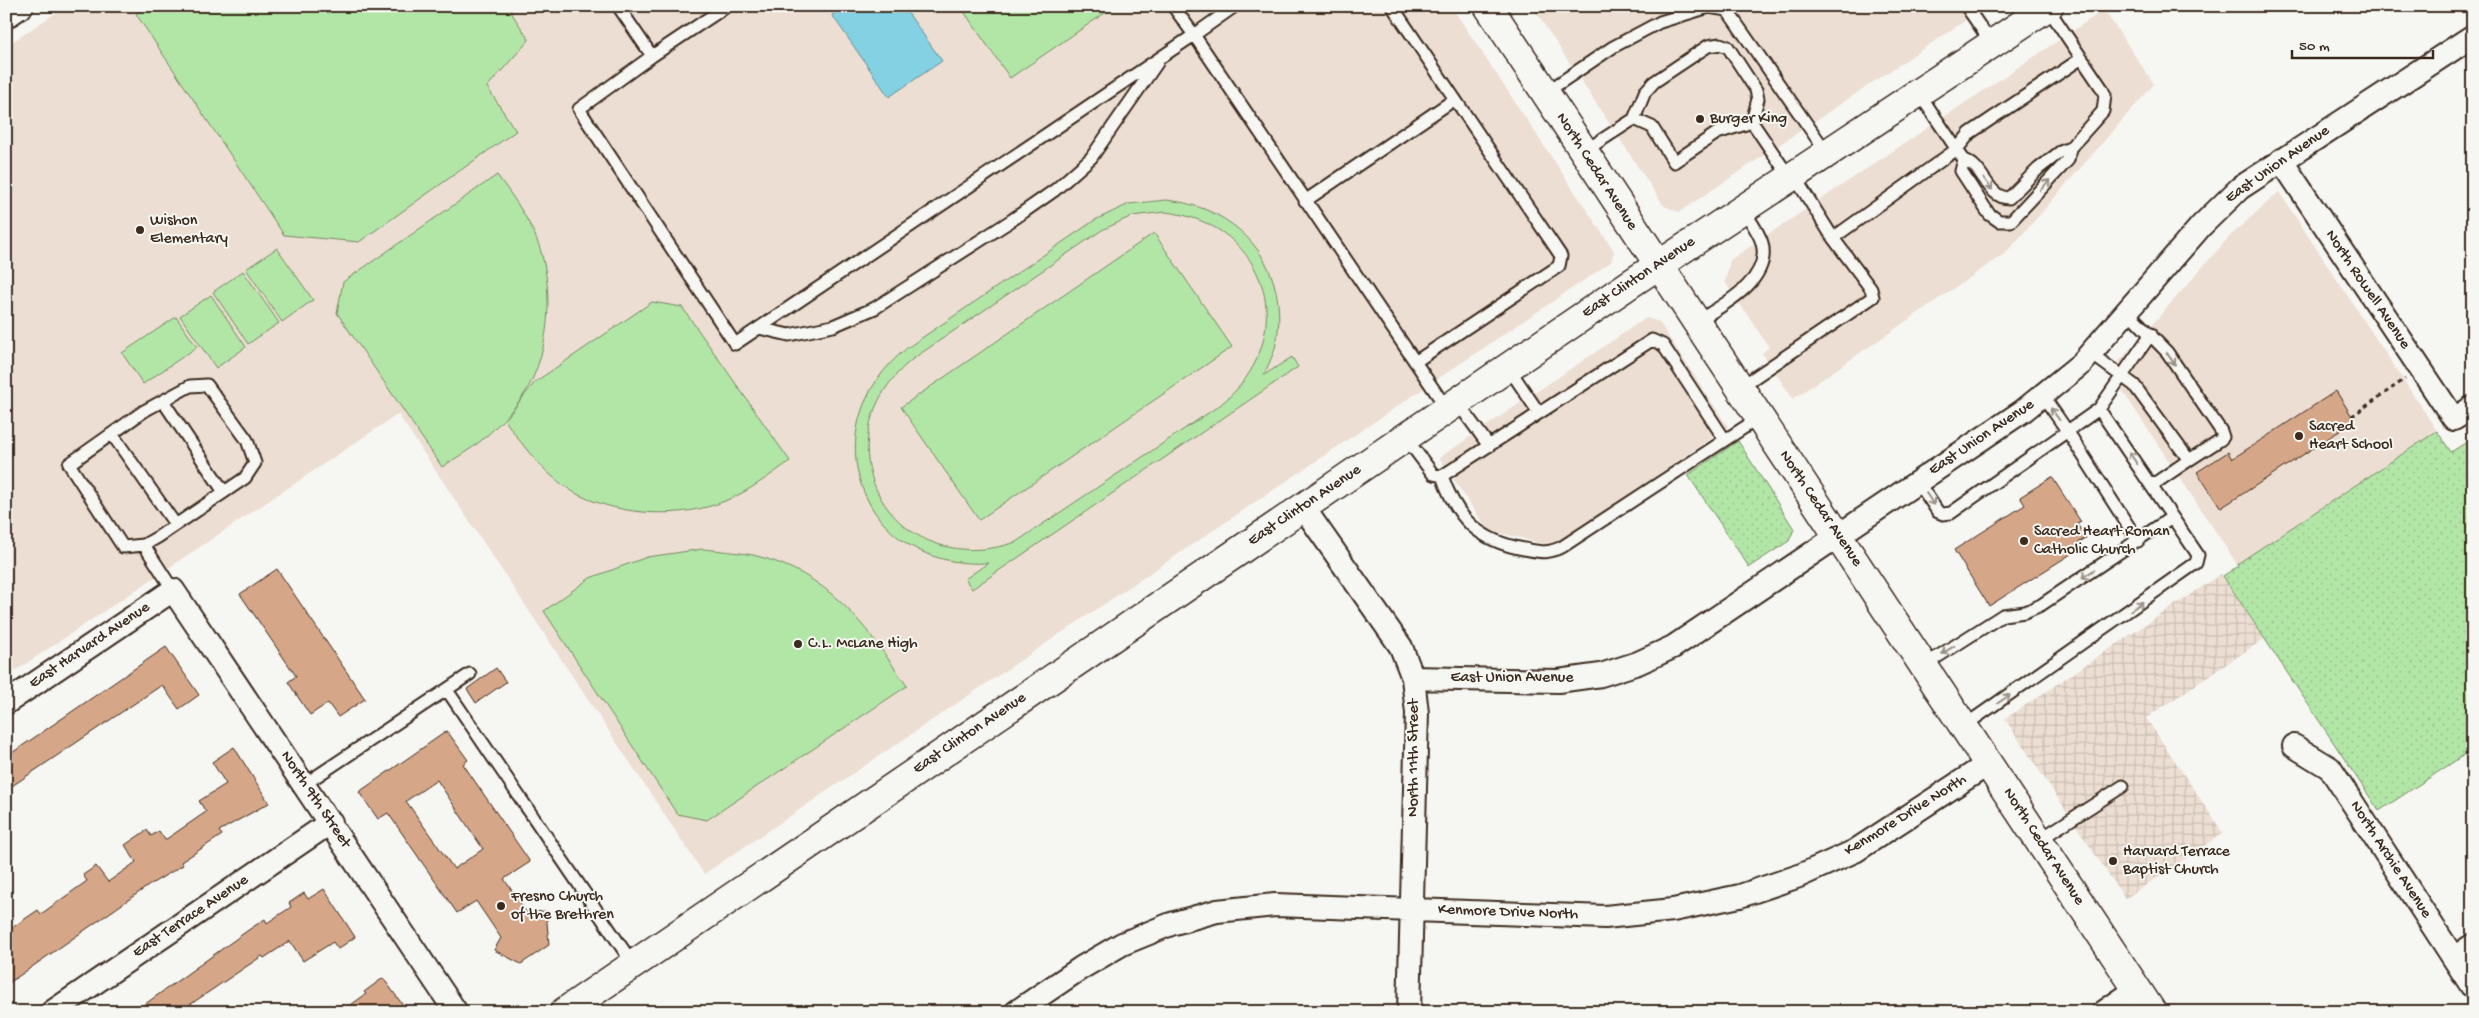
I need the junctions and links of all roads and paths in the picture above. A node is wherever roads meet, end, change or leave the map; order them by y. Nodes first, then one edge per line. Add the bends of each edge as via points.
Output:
1 (22, 6) edge
2 (618, 6) edge
3 (726, 6) edge
4 (1173, 6) edge
5 (1235, 6) edge
6 (1392, 6) edge
7 (1488, 6) edge
8 (1966, 6) edge
9 (2048, 7) edge
10 (6, 16) edge
11 (1194, 35) junction
12 (2473, 36) edge
13 (1992, 44) junction
14 (652, 56) junction
15 (1162, 56) junction
16 (2082, 58) junction
17 (1918, 92) junction
18 (1544, 93) junction
19 (1455, 99) junction
20 (1634, 118) junction
21 (1752, 122) junction
22 (2070, 148) junction
23 (1958, 149) junction
24 (1583, 152) junction
25 (1827, 153) junction
26 (1964, 160) junction
27 (2281, 160) junction
28 (1790, 178) junction
29 (1305, 200) junction
30 (1743, 209) junction
31 (1833, 238) junction
32 (1657, 266) junction
33 (2127, 311) junction
34 (1696, 322) junction
35 (759, 328) junction
36 (2151, 334) junction
37 (2090, 353) junction
38 (1415, 362) junction
39 (1508, 368) junction
40 (2420, 369) junction
41 (2120, 375) junction
42 (1739, 388) junction
43 (2043, 396) junction
44 (163, 401) junction
45 (1452, 405) junction
46 (2473, 407) edge
47 (2099, 409) junction
48 (1539, 413) junction
49 (2352, 416) dead end
50 (1759, 418) junction
51 (2068, 432) junction
52 (112, 434) junction
53 (1405, 437) junction
54 (1725, 440) junction
55 (1489, 446) junction
56 (2189, 460) junction
57 (1442, 476) junction
58 (1918, 482) junction
59 (2151, 486) junction
60 (224, 492) junction
61 (1303, 507) junction
62 (2172, 518) junction
63 (175, 524) junction
64 (1838, 536) junction
65 (2138, 540) junction
66 (144, 545) junction
67 (173, 590) junction
68 (1923, 666) junction
69 (470, 674) dead end
70 (1413, 678) junction
71 (447, 690) junction
72 (6, 703) edge
73 (1964, 726) junction
74 (2294, 746) dead end
75 (1988, 764) junction
76 (305, 784) junction
77 (2123, 786) dead end
78 (331, 822) junction
79 (2039, 840) junction
80 (1411, 909) junction
81 (2473, 945) edge
82 (2454, 958) junction
83 (633, 964) junction
84 (2473, 988) edge
85 (2137, 989) junction
86 (566, 1011) edge
87 (52, 1012) edge
88 (456, 1012) edge
89 (1016, 1012) edge
90 (1409, 1012) edge
91 (2104, 1012) edge
92 (2152, 1012) edge

1 - 10 street
2 - 14 lane
3 - 14 lane
4 - 11 lane
5 - 11 lane
6 - 19 lane
7 - 18 main road, North Cedar Avenue
8 - 13 lane
9 - 13 main road, East Clinton Avenue
9 - 16 lane
11 - 15 lane
11 - 29 lane
12 - 27 street, East Union Avenue
13 - 17 main road, East Clinton Avenue
14 - 35 lane via 579,110 735,344
15 - 35 lane
15 - 35 lane via 1091,158 1055,190 1012,220 875,308 833,326 789,335
16 - 22 lane via 2105,95 2104,111
16 - 23 lane via 1970,133
17 - 23 lane
17 - 25 main road, East Clinton Avenue
18 - 24 main road, North Cedar Avenue
18 - 25 lane via 1613,47 1660,22 1709,7 1727,10
19 - 29 lane
19 - 38 lane via 1561,256 1559,266
20 - 21 lane via 1652,127 1674,162 1717,133
20 - 21 lane via 1645,92 1654,82 1708,46 1720,44 1728,47 1756,90 1758,99
20 - 24 lane
21 - 28 lane
26 -> 22 lane via 1972,163 1995,194 2009,198 2038,169
26 -> 22 lane via 1961,171 1989,214 1999,221 2011,220 2068,160
23 - 26 lane
23 - 31 lane
24 - 32 main road, North Cedar Avenue
25 - 28 main road, East Clinton Avenue
27 - 33 street, East Union Avenue via 2240,188 2200,226
27 - 40 street, North Rowell Avenue
28 - 30 main road, East Clinton Avenue
28 - 31 lane via 1801,187
29 - 38 lane
30 - 32 main road, East Clinton Avenue
30 - 34 lane via 1762,244 1756,277 1739,293
31 - 42 lane via 1874,297
32 - 34 main road, North Cedar Avenue
32 - 39 main road, East Clinton Avenue
33 - 36 lane
33 - 37 street, East Union Avenue
34 - 42 main road, North Cedar Avenue
36 - 41 lane
36 -> 56 lane via 2223,437
37 - 41 lane
37 - 43 street, East Union Avenue
38 - 45 lane
39 - 45 main road, East Clinton Avenue
39 - 48 lane
40 - 46 street, North Rowell Avenue via 2454,419
40 - 49 path
41 - 47 lane
41 - 56 lane via 2134,385
42 - 50 main road, North Cedar Avenue
51 -> 43 lane
43 - 58 street, East Union Avenue
44 - 52 lane
44 - 60 lane
44 - 60 lane via 190,386 207,385 247,440 255,463 245,478
45 - 53 main road, East Clinton Avenue
45 - 55 lane
47 - 51 lane
59 -> 47 lane
48 - 54 lane via 1652,340 1663,345
48 - 55 lane
50 - 54 lane
50 - 64 main road, North Cedar Avenue
58 -> 51 lane via 1938,512 1951,513
51 - 65 lane
52 - 63 lane
52 - 66 lane via 69,464 124,547
53 - 57 lane via 1433,474
53 - 61 main road, East Clinton Avenue
54 - 57 lane via 1549,553 1511,547 1489,540 1473,530 1449,496
55 - 57 lane
56 - 59 lane
58 - 64 street, East Union Avenue
59 - 62 lane
60 - 63 lane
61 - 70 street, North 11th Street via 1401,647
61 - 83 main road, East Clinton Avenue
62 - 65 lane
73 -> 62 lane via 2196,563 2198,555
63 - 66 lane
64 - 68 main road, North Cedar Avenue
64 - 70 street, East Union Avenue via 1673,647 1638,663 1601,675 1558,681
65 -> 68 lane via 2041,605 2025,612 2003,615
66 - 67 lane
67 - 72 street, East Harvard Avenue
67 - 76 street, North 9th Street
68 - 73 main road, North Cedar Avenue
69 - 71 lane
70 - 80 street, North 11th Street via 1417,713
71 - 76 lane
71 - 83 lane
73 - 75 main road, North Cedar Avenue
74 - 82 street, North Archie Avenue via 2330,768
75 - 79 main road, North Cedar Avenue
75 - 80 street, Kenmore Drive North via 1855,851 1799,876 1740,896 1673,910 1605,917
76 - 78 street, North 9th Street
77 - 79 lane
78 - 87 street, East Terrace Avenue
78 - 88 street, North 9th Street
79 - 85 main road, North Cedar Avenue
80 - 89 street, Kenmore Drive North via 1275,905 1217,911 1171,924 1122,944
80 - 90 street, North 11th Street
81 - 82 street
82 - 84 street, North Archie Avenue
83 - 86 main road, East Clinton Avenue
85 - 91 street
85 - 92 main road, North Cedar Avenue

